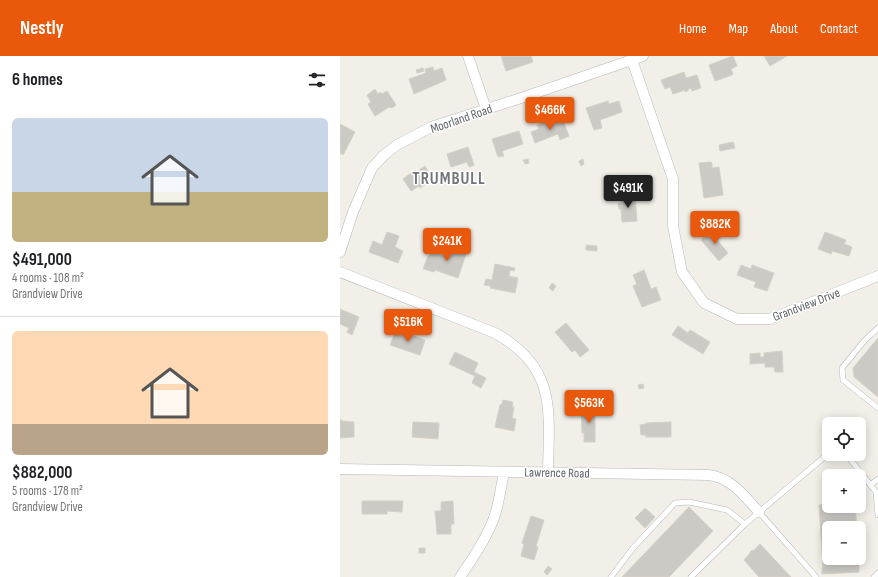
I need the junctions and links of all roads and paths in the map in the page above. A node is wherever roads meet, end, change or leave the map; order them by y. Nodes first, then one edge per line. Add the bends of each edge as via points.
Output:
1 (468, 56) edge
2 (644, 56) edge
3 (632, 60) junction
4 (486, 109) junction
5 (340, 252) edge
6 (340, 272) edge
7 (878, 276) edge
8 (878, 328) edge
9 (878, 408) edge
10 (822, 459) edge
11 (852, 461) edge
12 (340, 469) edge
13 (504, 472) junction
14 (548, 472) junction
15 (878, 478) edge
16 (870, 484) junction
17 (759, 512) junction
18 (878, 515) edge
19 (745, 524) junction
20 (878, 573) edge
21 (460, 577) edge
22 (611, 577) edge
23 (691, 577) edge
24 (816, 577) edge
25 (874, 577) edge

1 - 4 street
2 - 3 street, Moorland Road
3 - 4 street, Moorland Road
3 - 7 street, Grandview Drive via 673,179 673,226 682,272 704,303 736,319 770,319
4 - 5 street, Moorland Road via 431,127 384,155 372,168
6 - 14 street via 495,333 521,351 539,373 546,394
8 - 9 lane via 842,368 843,380
10 - 17 lane
11 - 16 lane
12 - 13 street, Lawrence Road
13 - 14 street, Lawrence Road
13 - 21 street via 494,517 482,544
14 - 17 street, Lawrence Road via 716,476 734,485
15 - 16 lane
16 - 18 lane via 876,492
17 - 19 lane
17 - 24 lane
19 - 22 lane via 727,510 689,502 675,503 633,548
19 - 23 lane
20 - 25 lane

